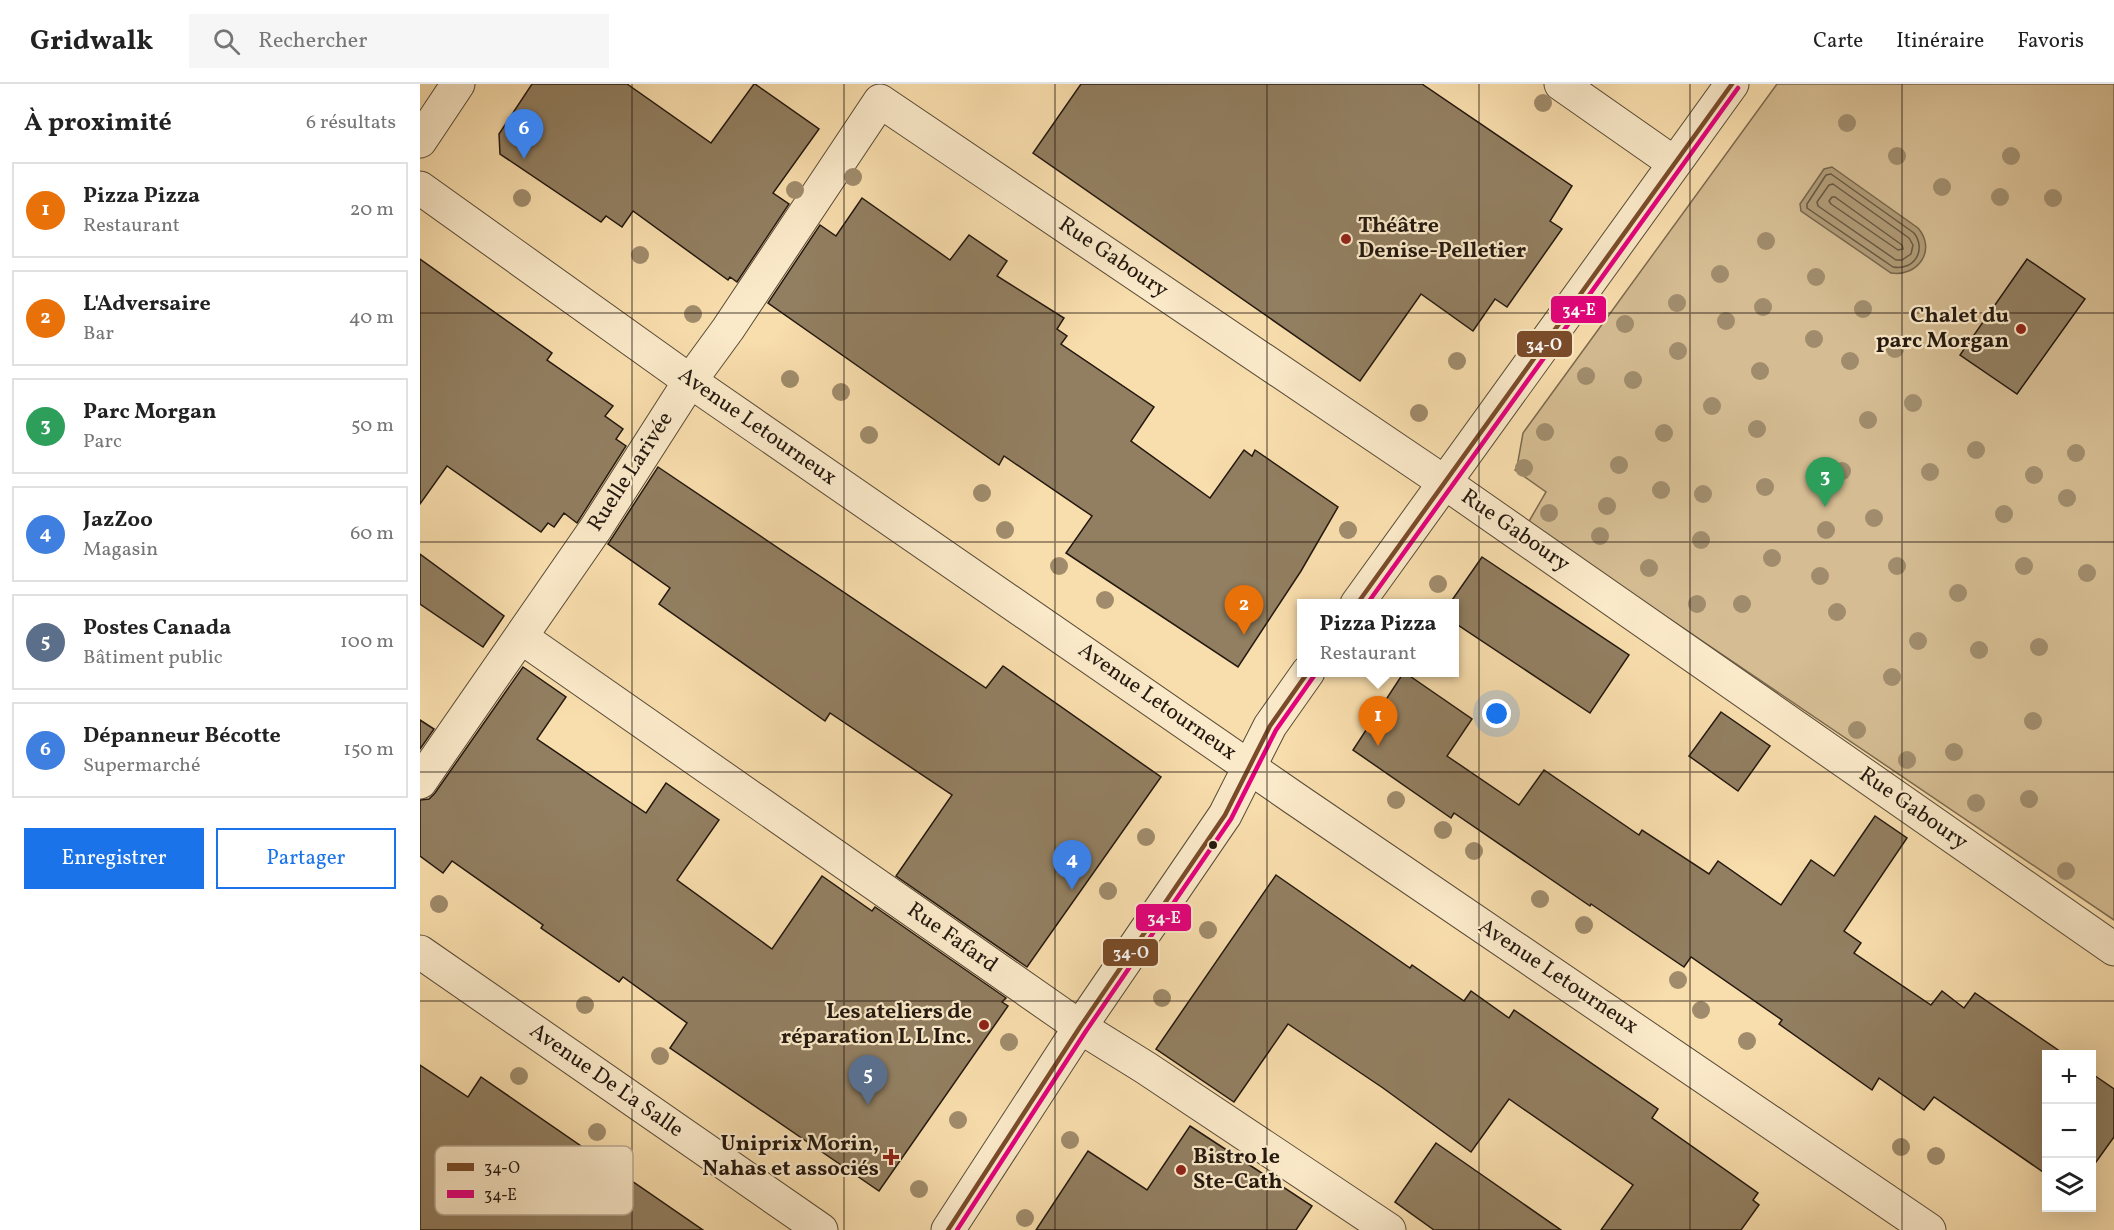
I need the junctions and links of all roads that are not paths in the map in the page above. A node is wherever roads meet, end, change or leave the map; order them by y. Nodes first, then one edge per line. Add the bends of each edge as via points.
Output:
1 (458, 84) edge
2 (1561, 84) edge
3 (1732, 84) edge
4 (880, 101) joint
5 (420, 141) edge
6 (1674, 163) junction
7 (420, 188) edge
8 (690, 381) junction
9 (1444, 482) junction
10 (1360, 599) edge
11 (521, 637) junction
12 (1304, 677) edge
13 (1250, 766) junction
14 (420, 782) edge
15 (2114, 949) edge
16 (420, 952) edge
17 (1080, 1027) junction
18 (821, 1230) edge
19 (948, 1230) edge
20 (1389, 1230) edge
21 (1929, 1230) edge

1 - 5 street
2 - 6 street
3 - 6 street
4 - 8 street, Ruelle Larivée
4 - 9 street, Rue Gaboury
6 - 9 street
7 - 8 street, Avenue Letourneux
8 - 11 street, Ruelle Larivée
8 - 13 street, Avenue Letourneux
9 - 10 street
9 - 15 street, Rue Gaboury
11 - 14 street, Ruelle Larivée
11 - 17 street, Rue Fafard
12 - 13 street via 1270,726
13 - 17 street via 1225,814
13 - 21 street, Avenue Letourneux
16 - 18 street, Avenue De La Salle
17 - 19 street
17 - 20 street, Rue Fafard

